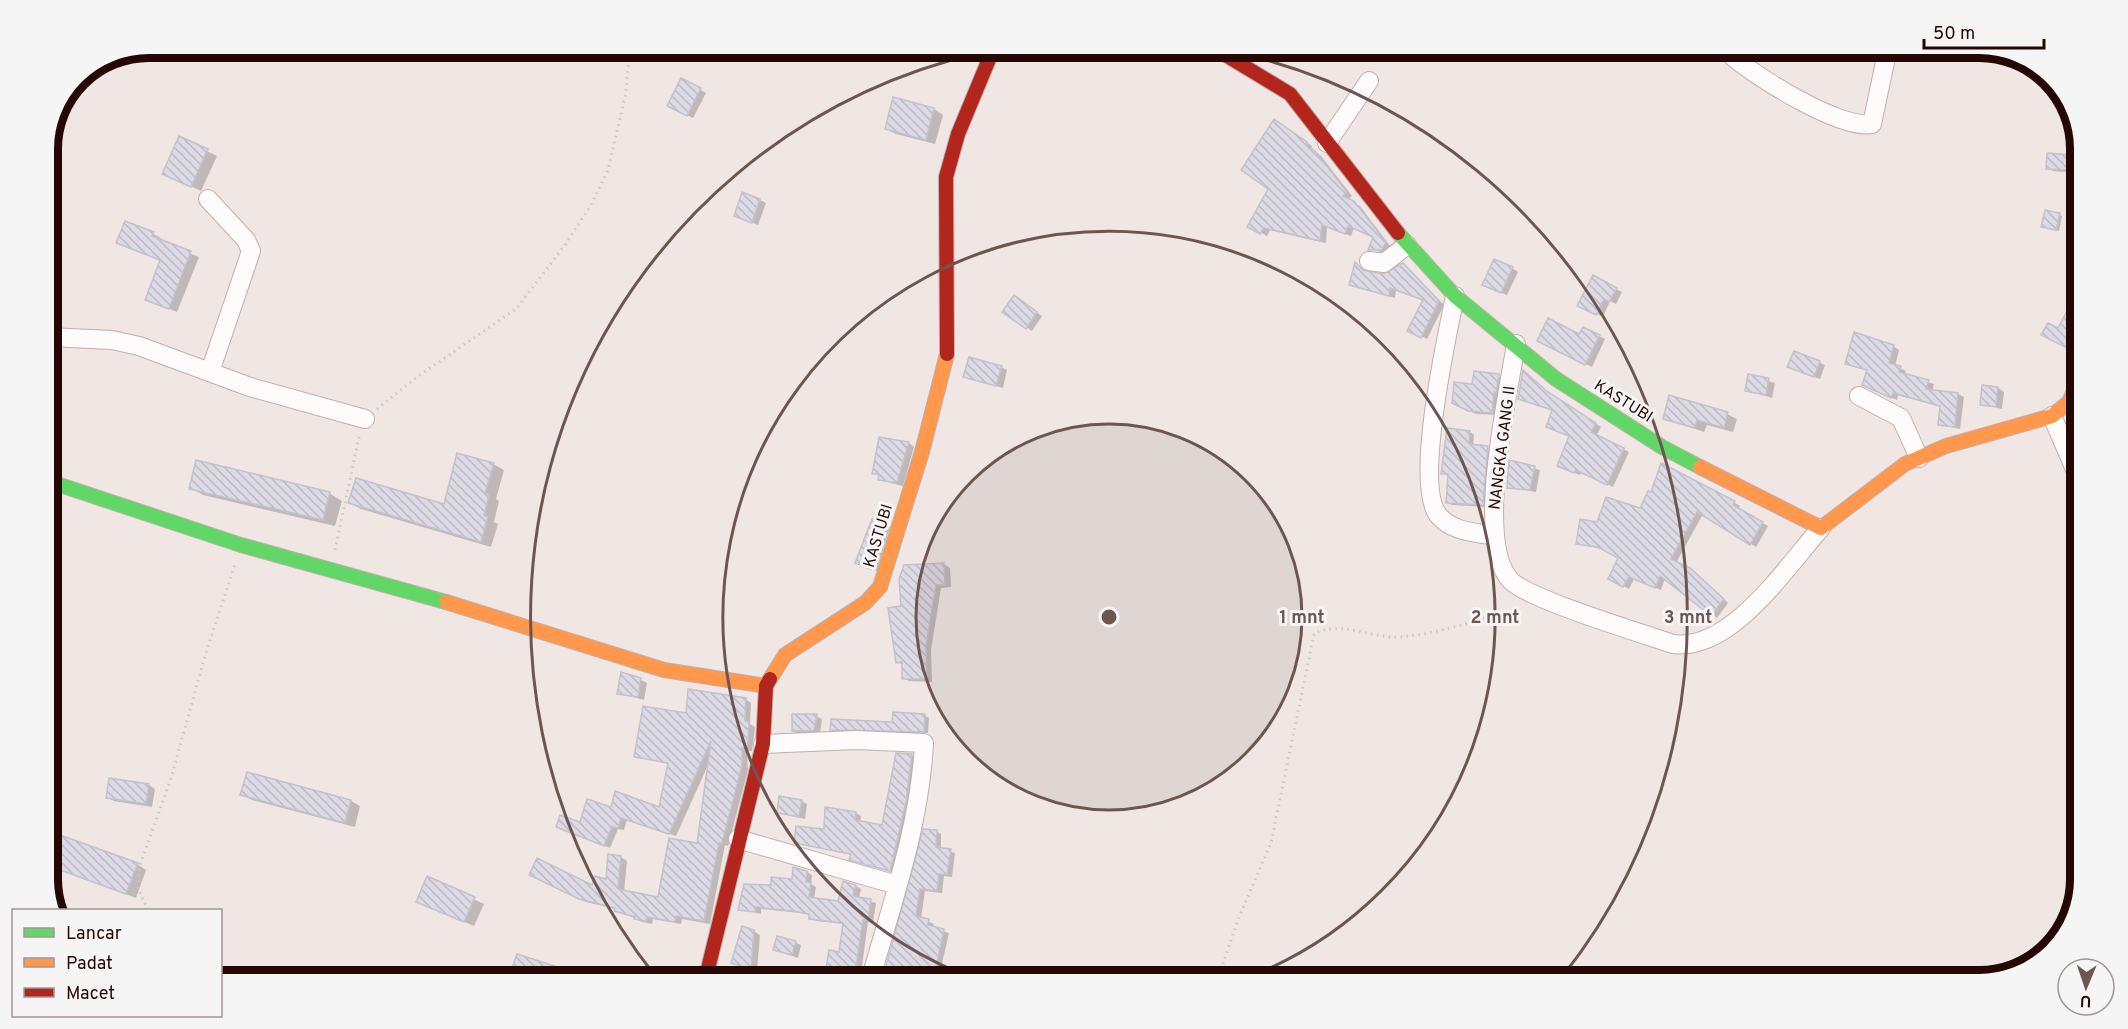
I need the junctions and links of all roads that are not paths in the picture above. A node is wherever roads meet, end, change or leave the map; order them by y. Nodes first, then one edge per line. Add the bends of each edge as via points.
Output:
1 (989, 58) edge
2 (1231, 58) edge
3 (1735, 58) edge
4 (1886, 58) edge
5 (1369, 81) dead end
6 (1327, 143) junction
7 (208, 199) dead end
8 (1407, 246) junction
9 (1369, 261) dead end
10 (1455, 296) junction
11 (59, 338) edge
12 (1516, 344) junction
13 (210, 372) junction
14 (1858, 396) dead end
15 (2069, 399) edge
16 (2052, 416) junction
17 (365, 419) road end
18 (2069, 456) edge
19 (1919, 458) junction
20 (59, 485) edge
21 (1821, 528) junction
22 (1494, 536) junction
23 (766, 686) junction
24 (763, 744) junction
25 (738, 839) junction
26 (897, 885) junction
27 (708, 970) edge
28 (873, 970) edge

1 - 23 street, KASTUBI via 958,134 946,177 946,365 886,572 880,587 865,603 785,655
2 - 6 street, KASTUBI via 1290,94
3 - 4 street via 1817,109 1863,126 1872,124
5 - 6 street
6 - 8 street, KASTUBI
7 - 13 street via 246,240 251,251
8 - 9 street via 1384,262
8 - 10 street, KASTUBI
10 - 12 street, KASTUBI
10 - 22 street via 1434,403 1430,496 1438,516 1453,528
11 - 13 street via 112,340 139,346
12 - 21 street, KASTUBI via 1556,379 1662,447
12 - 22 street, NANGKA GANG II via 1499,453
13 - 17 street
14 - 19 street via 1901,418
15 - 16 street
16 - 18 street
16 - 19 street via 1946,446
19 - 21 street via 1905,464
20 - 23 street via 241,545 497,617 664,670
21 - 22 street, NANGKA GANG II via 1740,620 1713,638 1692,645 1673,644 1513,583 1503,571
23 - 24 street, KASTUBI
24 - 25 street, KASTUBI
24 - 26 street via 922,742 922,777 914,824
25 - 26 street
25 - 27 street, KASTUBI
26 - 28 street

